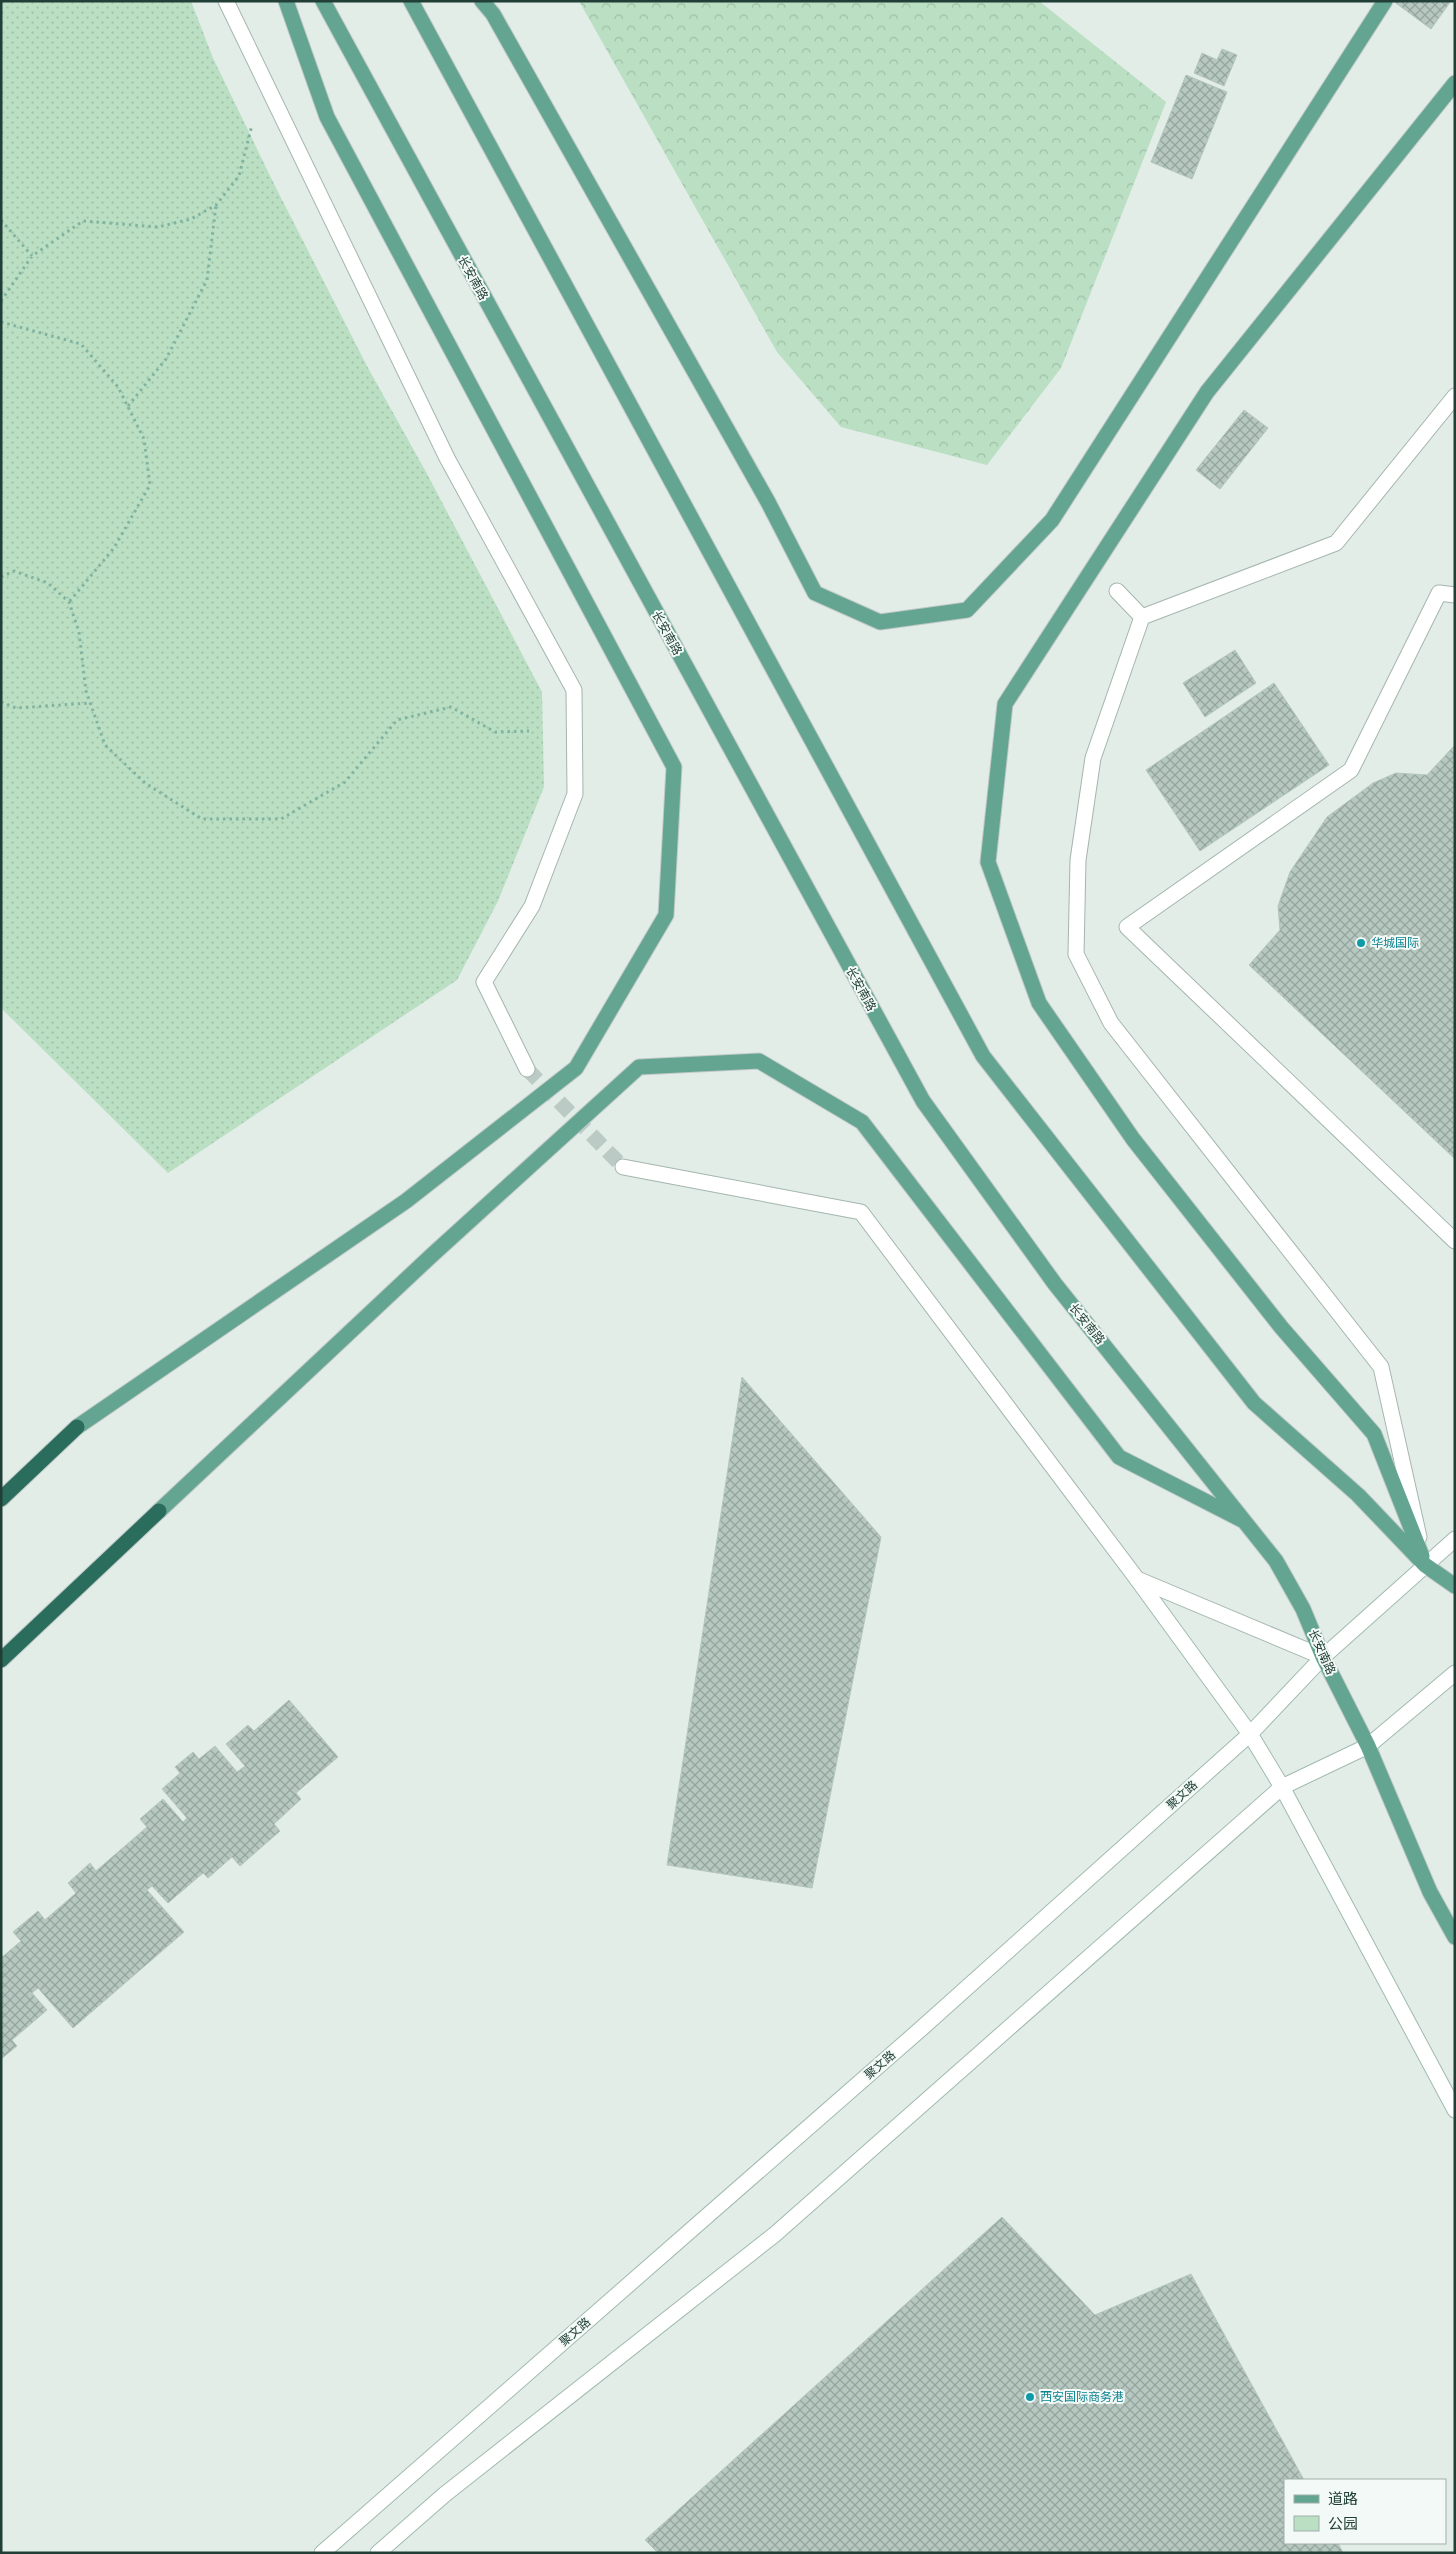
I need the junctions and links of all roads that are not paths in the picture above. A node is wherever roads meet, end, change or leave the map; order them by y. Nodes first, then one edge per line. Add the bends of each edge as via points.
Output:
1 (226, 1) edge
2 (286, 1) edge
3 (322, 1) edge
4 (411, 1) edge
5 (482, 1) edge
6 (1385, 1) edge
7 (1455, 83) edge
8 (1455, 396) edge
9 (1117, 591) dead end
10 (1455, 595) edge
11 (1142, 617) junction
12 (527, 1069) tunnel mouth
13 (623, 1167) tunnel mouth
14 (1455, 1241) edge
15 (77, 1426) joint
16 (1, 1499) edge
17 (159, 1511) joint
18 (1246, 1522) junction
19 (1455, 1539) edge
20 (1425, 1565) junction
21 (1137, 1579) junction
22 (1455, 1586) edge
23 (1323, 1657) junction
24 (1, 1660) edge
25 (1455, 1673) edge
26 (1250, 1734) junction
27 (1368, 1746) junction
28 (1282, 1787) junction
29 (1455, 1937) edge
30 (1455, 2110) edge
31 (322, 2553) edge
32 (378, 2553) edge

1 - 12 street via 447,458 574,690 575,794 532,906 484,982
2 - 15 main road via 327,117 674,767 666,916 576,1068 406,1201
3 - 18 main road, 长安南路 via 923,1101 1055,1284
4 - 20 main road via 983,1056 1254,1403 1358,1495
5 - 6 main road via 493,14 764,494 815,593 880,622 967,610 1052,520
7 - 20 main road via 1207,392 1005,704 988,862 1038,1003 1133,1139 1281,1327 1374,1434
8 - 11 street via 1336,543
9 - 11 street
10 - 14 street via 1439,594 1351,770 1128,927
11 - 20 street via 1094,758 1078,860 1076,954 1111,1023 1381,1367
13 - 21 street via 861,1212
15 - 16 highway
17 - 18 main road via 639,1067 759,1061 862,1122 1119,1457
17 - 24 highway
18 - 23 main road, 长安南路 via 1276,1561 1303,1609
19 - 20 street, 聚文路
20 - 22 main road
20 - 23 street, 聚文路
21 - 23 street
21 - 26 street
23 - 26 street, 聚文路
23 - 27 main road, 长安南路
25 - 27 street
26 - 28 street
26 - 31 street, 聚文路 via 916,2034
27 - 28 street
27 - 29 main road, 长安南路 via 1430,1892
28 - 30 street
28 - 32 street via 774,2235 444,2494

